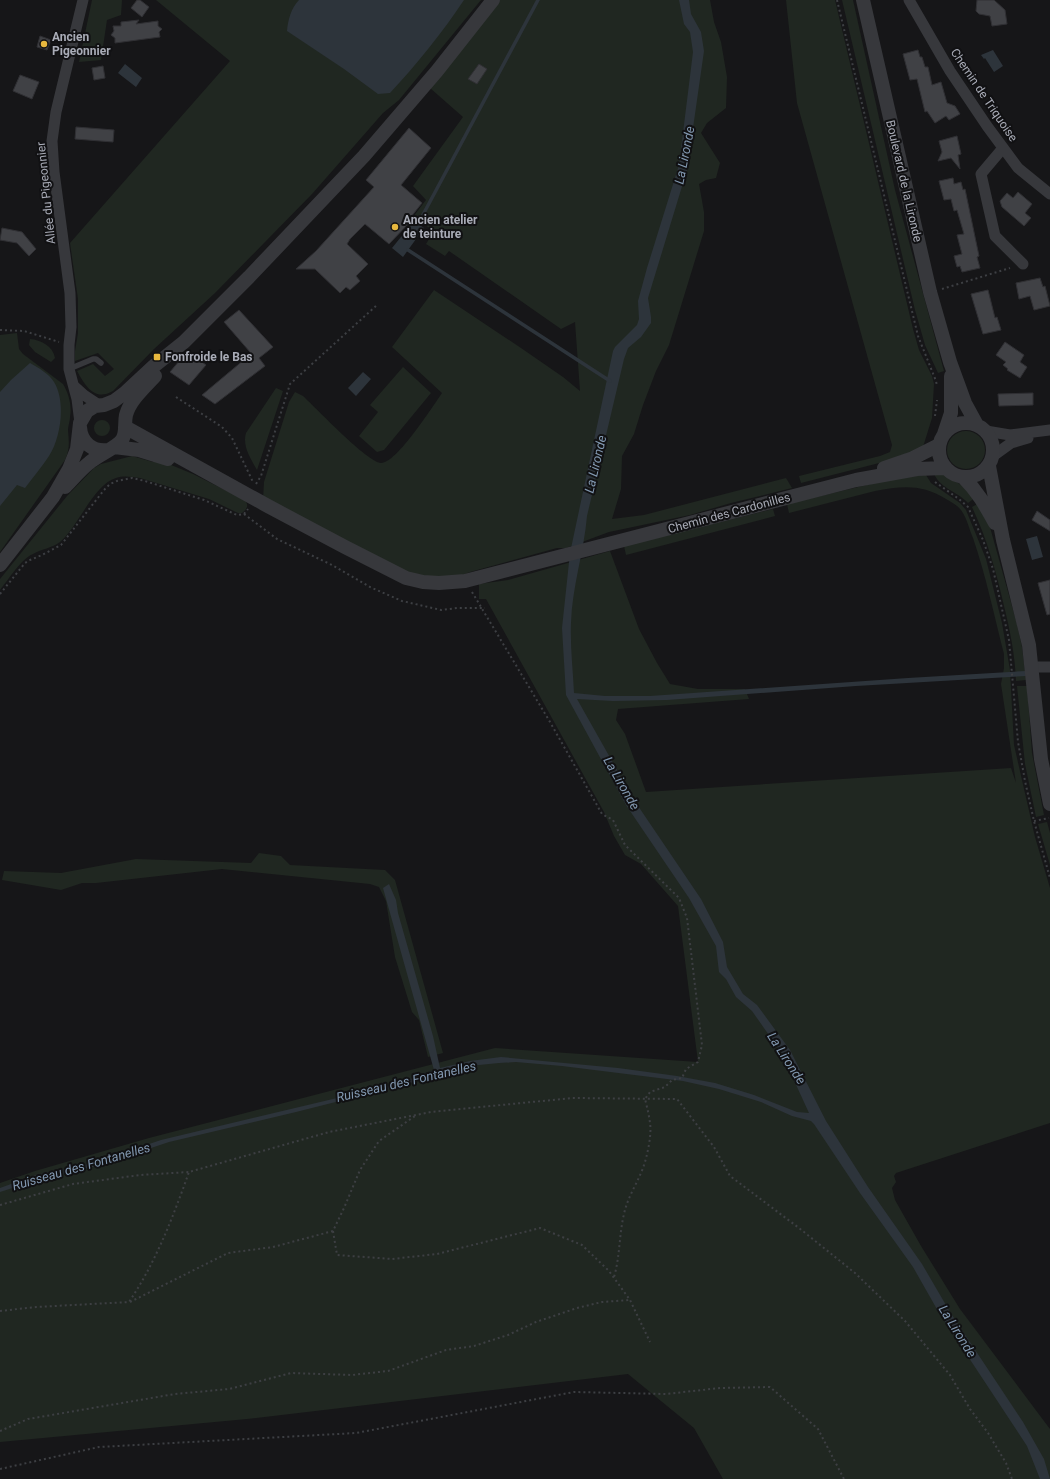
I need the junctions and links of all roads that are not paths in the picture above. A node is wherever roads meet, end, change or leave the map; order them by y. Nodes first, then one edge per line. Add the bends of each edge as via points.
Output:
1 (84, 0) edge
2 (493, 0) edge
3 (863, 0) edge
4 (909, 0) edge
5 (1003, 148) junction
6 (1050, 194) edge
7 (1023, 264) road end
8 (184, 342) junction
9 (950, 362) junction
10 (101, 363) dead end
11 (69, 368) junction
12 (73, 385) junction
13 (102, 405) junction
14 (80, 425) junction
15 (125, 425) junction
16 (981, 428) junction
17 (1050, 430) edge
18 (941, 440) junction
19 (111, 448) junction
20 (991, 461) junction
21 (945, 468) junction
22 (213, 476) junction
23 (963, 477) junction
24 (856, 480) junction
25 (53, 497) junction
26 (1003, 540) junction
27 (0, 565) edge
28 (1050, 667) edge
29 (1032, 668) junction
30 (1050, 804) edge

1 - 11 street, Allée du Pigeonnier via 56,112 52,141 70,293
2 - 8 street via 437,71 364,156 250,277
3 - 9 street, Boulevard de la Lironde via 930,292
4 - 5 street, Chemin de Triquoise via 950,71
5 - 6 street, Chemin de Triquoise via 1018,168
5 - 7 street via 981,174 995,236
8 - 13 street via 126,392 114,401
8 - 15 street via 135,400 128,410
9 - 16 street, Boulevard de la Lironde via 965,403
9 - 18 street, Boulevard de la Lironde via 951,413
10 - 11 lane via 95,359
11 - 12 street, Allée du Pigeonnier
12 - 13 street
12 - 14 street, Allée du Pigeonnier
13 - 14 street via 87,411
13 - 15 street via 117,411
14 - 19 street via 81,436 86,444 99,450
14 - 25 street via 73,460
15 - 19 street via 123,436
15 - 22 street
16 - 17 street via 1010,435
16 - 18 street via 971,423 959,424 953,426
16 - 20 street via 992,440 994,450
17 - 20 street via 1011,443
18 - 21 street via 940,457
18 - 24 street, Chemin des Cardonilles via 913,458
19 - 22 street via 139,450 159,455
19 - 25 street via 90,462
20 - 23 street via 985,470 974,476
20 - 26 street
21 - 23 street
21 - 24 street, Chemin des Cardonilles via 917,469
22 - 24 street, Chemin des Cardonilles via 406,578 439,584 557,558
23 - 26 street via 982,498
25 - 27 street
26 - 29 street via 1029,645
28 - 29 street
29 - 30 street via 1041,759

